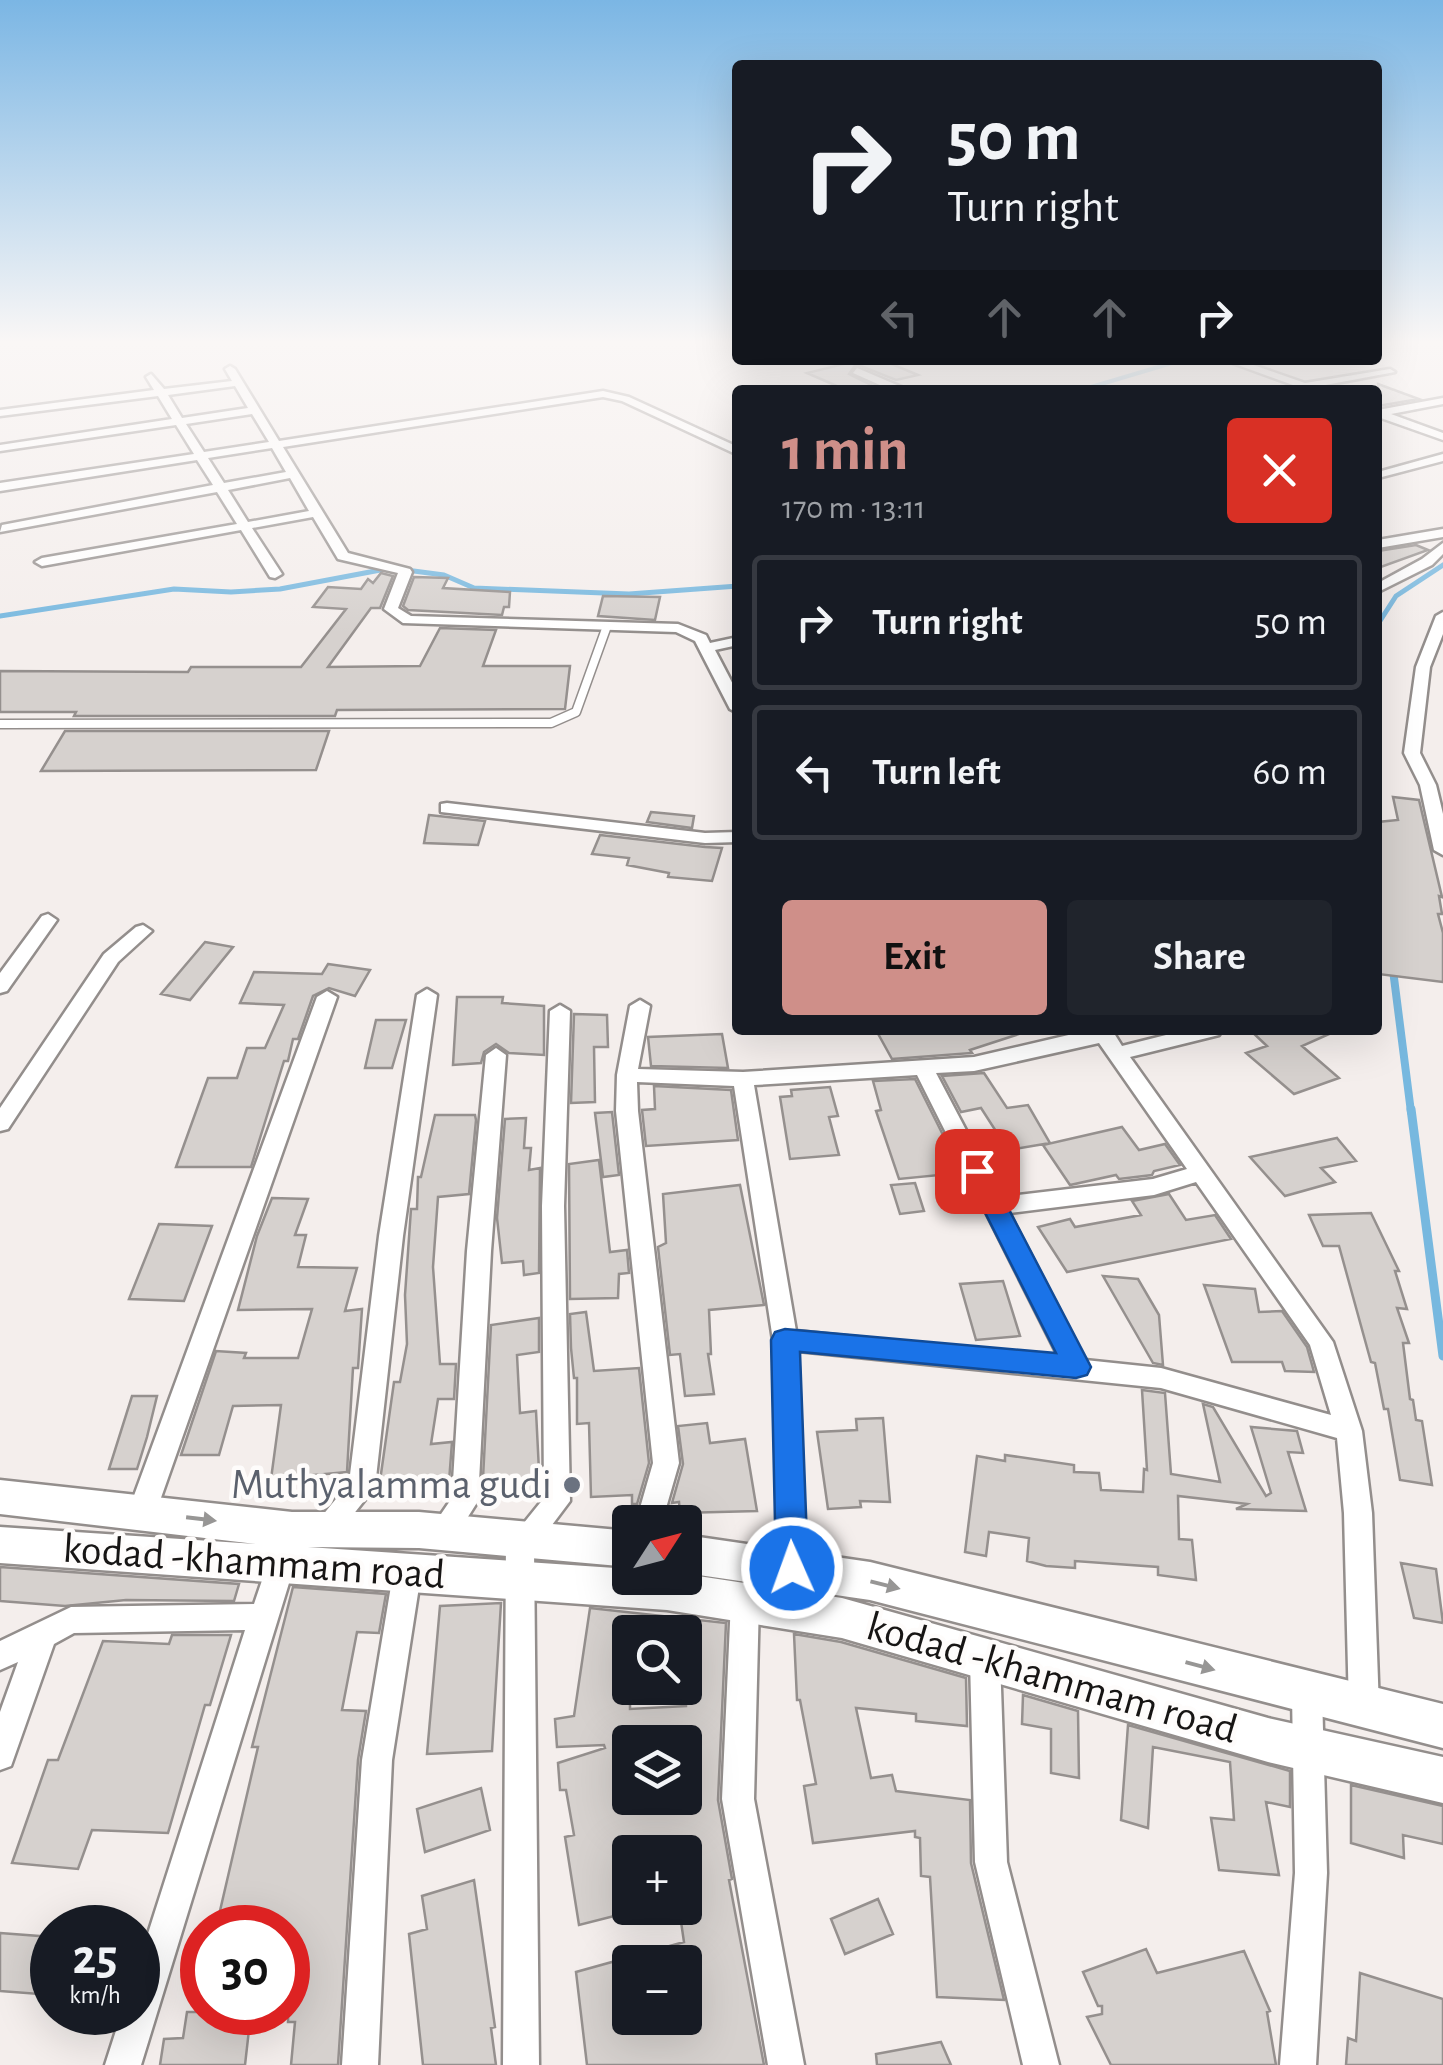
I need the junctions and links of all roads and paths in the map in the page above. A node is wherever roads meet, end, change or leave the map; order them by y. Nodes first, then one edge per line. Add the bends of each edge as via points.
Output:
1 (46, 441) edge
2 (192, 441) edge
3 (285, 441) edge
4 (274, 443) junction
5 (0, 448) edge
6 (201, 456) junction
7 (1443, 458) edge
8 (1382, 471) edge
9 (293, 474) junction
10 (0, 487) edge
11 (220, 487) junction
12 (318, 513) junction
13 (246, 528) junction
14 (2, 529) dead end
15 (1443, 532) edge
16 (1382, 540) edge
17 (1443, 547) edge
18 (42, 562) dead end
19 (276, 574) dead end
20 (1382, 586) edge
21 (1443, 616) edge
22 (607, 626) junction
23 (732, 642) edge
24 (705, 648) junction
25 (732, 698) edge
26 (0, 724) edge
27 (448, 808) dead end
28 (732, 837) edge
29 (1443, 850) edge
30 (48, 920) dead end
31 (143, 931) dead end
32 (0, 987) edge
33 (427, 995) dead end
34 (328, 996) dead end
35 (640, 1006) dead end
36 (560, 1011) dead end
37 (1154, 1035) edge
38 (1108, 1039) edge
39 (496, 1055) dead end
40 (923, 1067) junction
41 (627, 1075) junction
42 (743, 1079) junction
43 (0, 1124) edge
44 (1202, 1172) junction
45 (994, 1206) junction
46 (785, 1340) junction
47 (1076, 1367) junction
48 (1350, 1431) junction
49 (0, 1497) edge
50 (654, 1505) edge
51 (142, 1512) junction
52 (442, 1534) junction
53 (524, 1537) junction
54 (300, 1541) junction
55 (0, 1545) edge
56 (612, 1547) edge
57 (702, 1556) edge
58 (792, 1568) junction
59 (408, 1574) junction
60 (520, 1582) junction
61 (744, 1601) junction
62 (263, 1617) junction
63 (42, 1635) junction
64 (0, 1656) edge
65 (985, 1660) junction
66 (1307, 1694) junction
67 (1364, 1708) junction
68 (1437, 1725) edge
69 (1308, 1748) junction
70 (0, 1754) edge
71 (1443, 1780) edge
72 (122, 2065) edge
73 (360, 2065) edge
74 (521, 2065) edge
75 (786, 2065) edge
76 (1042, 2065) edge
77 (1298, 2065) edge

1 - 5 street
2 - 6 street
3 - 4 street
4 - 6 street
4 - 9 street
6 - 10 street
6 - 11 street
7 - 8 street
9 - 11 street
9 - 12 street
11 - 13 street
11 - 14 street
12 - 13 street
12 - 22 street via 343,556 401,569 390,609 400,618
13 - 18 street
13 - 19 street
15 - 16 street
17 - 20 street
21 - 29 street via 1423,667 1412,753 1428,785
22 - 24 street via 678,628 698,636
22 - 26 lane via 576,712 552,723
23 - 24 street
24 - 25 street
27 - 28 street
30 - 32 street
31 - 43 street via 110,958
33 - 54 street via 390,1236 362,1487
34 - 51 street
35 - 41 street
36 - 53 street via 553,1206 557,1501
37 - 38 street
38 - 40 street
38 - 44 street
39 - 52 street via 465,1501
40 - 42 street
40 - 45 street
41 - 42 street
41 - 50 street via 666,1463
42 - 46 street
44 - 45 street via 1154,1187
44 - 48 street via 1320,1342
45 - 47 street
46 - 47 street
46 - 58 street
47 - 48 street via 1162,1378
48 - 67 street
49 - 51 main road, kodad -khammam road
51 -> 54 main road, kodad -khammam road
52 - 53 main road, kodad -khammam road
52 - 54 main road, kodad -khammam road
53 - 56 main road, kodad -khammam road
53 - 60 street
54 - 55 main road, kodad -khammam road via 151,1552
54 - 59 main road, kodad -khammam road
54 - 62 street
57 - 58 main road, kodad -khammam road
58 -> 66 main road, kodad -khammam road via 870,1581
59 - 60 main road, kodad -khammam road
59 - 73 street via 377,1760
60 - 61 main road, kodad -khammam road
60 - 74 street
61 - 65 main road, kodad -khammam road via 842,1618
61 - 75 street via 738,1799
62 - 63 street via 71,1620
62 - 72 street
63 - 64 street
63 - 70 street
65 - 69 main road, kodad -khammam road
65 - 76 street via 991,1862
66 - 67 main road, kodad -khammam road
66 - 69 street
67 - 68 main road, kodad -khammam road
69 - 71 main road, kodad -khammam road
69 - 77 street via 1311,1873

